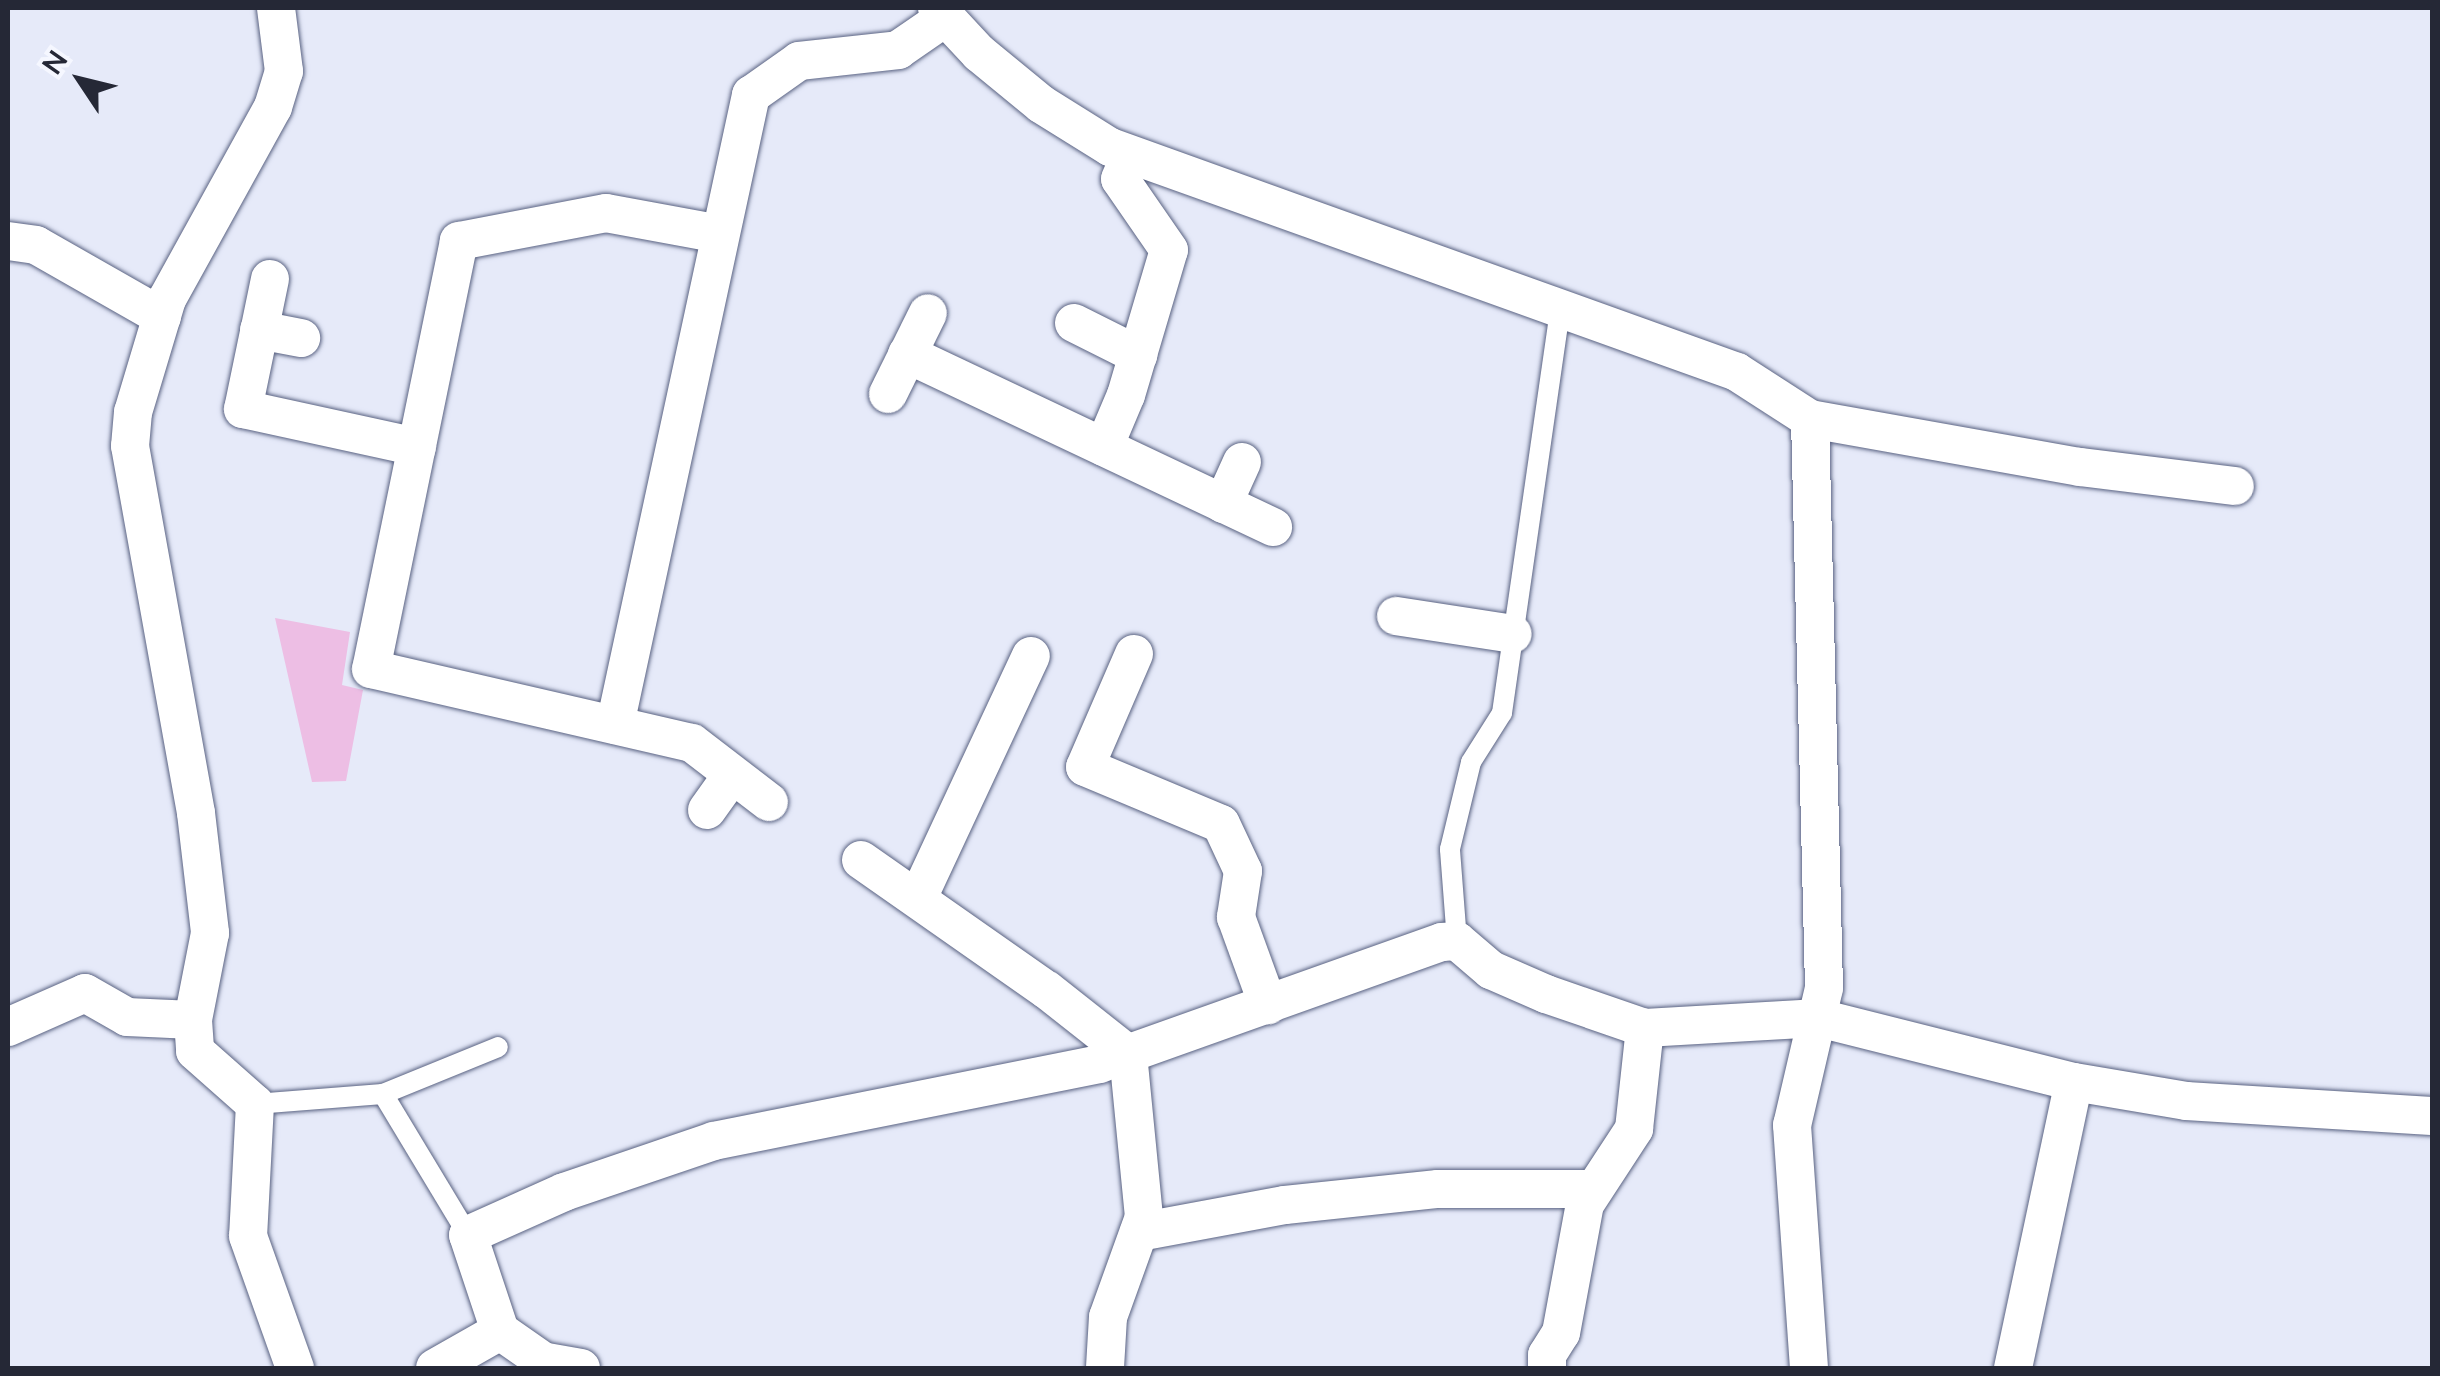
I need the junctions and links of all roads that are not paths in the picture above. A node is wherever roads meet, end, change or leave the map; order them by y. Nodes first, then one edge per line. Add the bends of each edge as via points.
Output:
1 (276, 8) edge
2 (942, 12) edge
3 (1130, 154) junction
4 (720, 234) junction
5 (8, 241) edge
6 (270, 279) dead end
7 (1560, 311) junction
8 (928, 313) dead end
9 (162, 317) junction
10 (1074, 323) dead end
11 (260, 330) junction
12 (301, 338) dead end
13 (907, 354) junction
14 (1138, 355) junction
15 (888, 394) dead end
16 (1810, 420) junction
17 (417, 446) junction
18 (1104, 447) junction
19 (1242, 462) dead end
20 (2235, 486) dead end
21 (1223, 504) junction
22 (1273, 527) dead end
23 (1396, 616) dead end
24 (1513, 634) junction
25 (1134, 654) dead end
26 (1031, 656) dead end
27 (616, 725) junction
28 (732, 775) junction
29 (769, 802) dead end
30 (708, 810) dead end
31 (861, 860) dead end
32 (918, 898) junction
33 (1456, 941) junction
34 (1268, 1005) junction
35 (1819, 1018) junction
36 (193, 1020) junction
37 (8, 1027) edge
38 (1645, 1028) junction
39 (498, 1047) dead end
40 (1128, 1054) junction
41 (2074, 1082) junction
42 (383, 1094) junction
43 (255, 1104) junction
44 (2432, 1116) edge
45 (1594, 1190) junction
46 (1139, 1232) junction
47 (468, 1235) junction
48 (500, 1331) junction
49 (295, 1368) edge
50 (435, 1368) edge
51 (581, 1368) edge
52 (1105, 1368) edge
53 (1546, 1368) edge
54 (1809, 1368) edge
55 (2013, 1368) edge

1 - 9 street via 284,71 273,107
2 - 3 street via 1041,104
2 - 4 street via 898,50 800,61 751,95
3 - 7 street
3 - 14 street via 1120,179 1169,250
4 - 17 street via 606,212 459,241
4 - 27 street
5 - 9 street via 36,245
6 - 11 street
7 - 16 street via 1737,372
7 - 24 lane
8 - 13 street
9 - 36 street via 133,412 130,446 196,812 210,934
10 - 14 street
11 - 12 street
11 - 17 street via 243,410
13 - 15 street
13 - 18 street
14 - 18 street
16 - 20 street via 2080,468
16 - 35 street via 1824,988
17 - 27 street via 371,669
18 - 21 street
19 - 21 street
21 - 22 street
23 - 24 street
24 - 33 lane via 1502,713 1471,762 1450,849
25 - 34 street via 1085,767 1221,824 1243,871 1236,917
26 - 32 street
27 - 28 street via 692,743
28 - 29 street
28 - 30 street
31 - 32 street
32 - 40 street
33 - 34 street
33 - 38 street via 1491,970
34 - 40 street
35 - 38 street
35 - 41 street
35 - 54 street via 1792,1125
36 - 37 street via 127,1017 85,993
36 - 43 street via 195,1052
38 - 45 street via 1634,1128
39 - 42 lane
40 - 46 street via 1144,1217
40 - 47 street via 714,1141 564,1192
41 - 44 street via 2186,1101
41 - 55 street
42 - 43 lane
42 - 47 lane
43 - 49 street via 248,1236
45 - 46 street via 1438,1188 1286,1205
45 - 53 street via 1585,1204 1561,1333
46 - 52 street via 1108,1317
47 - 48 street
48 - 50 street
48 - 51 street via 543,1360

